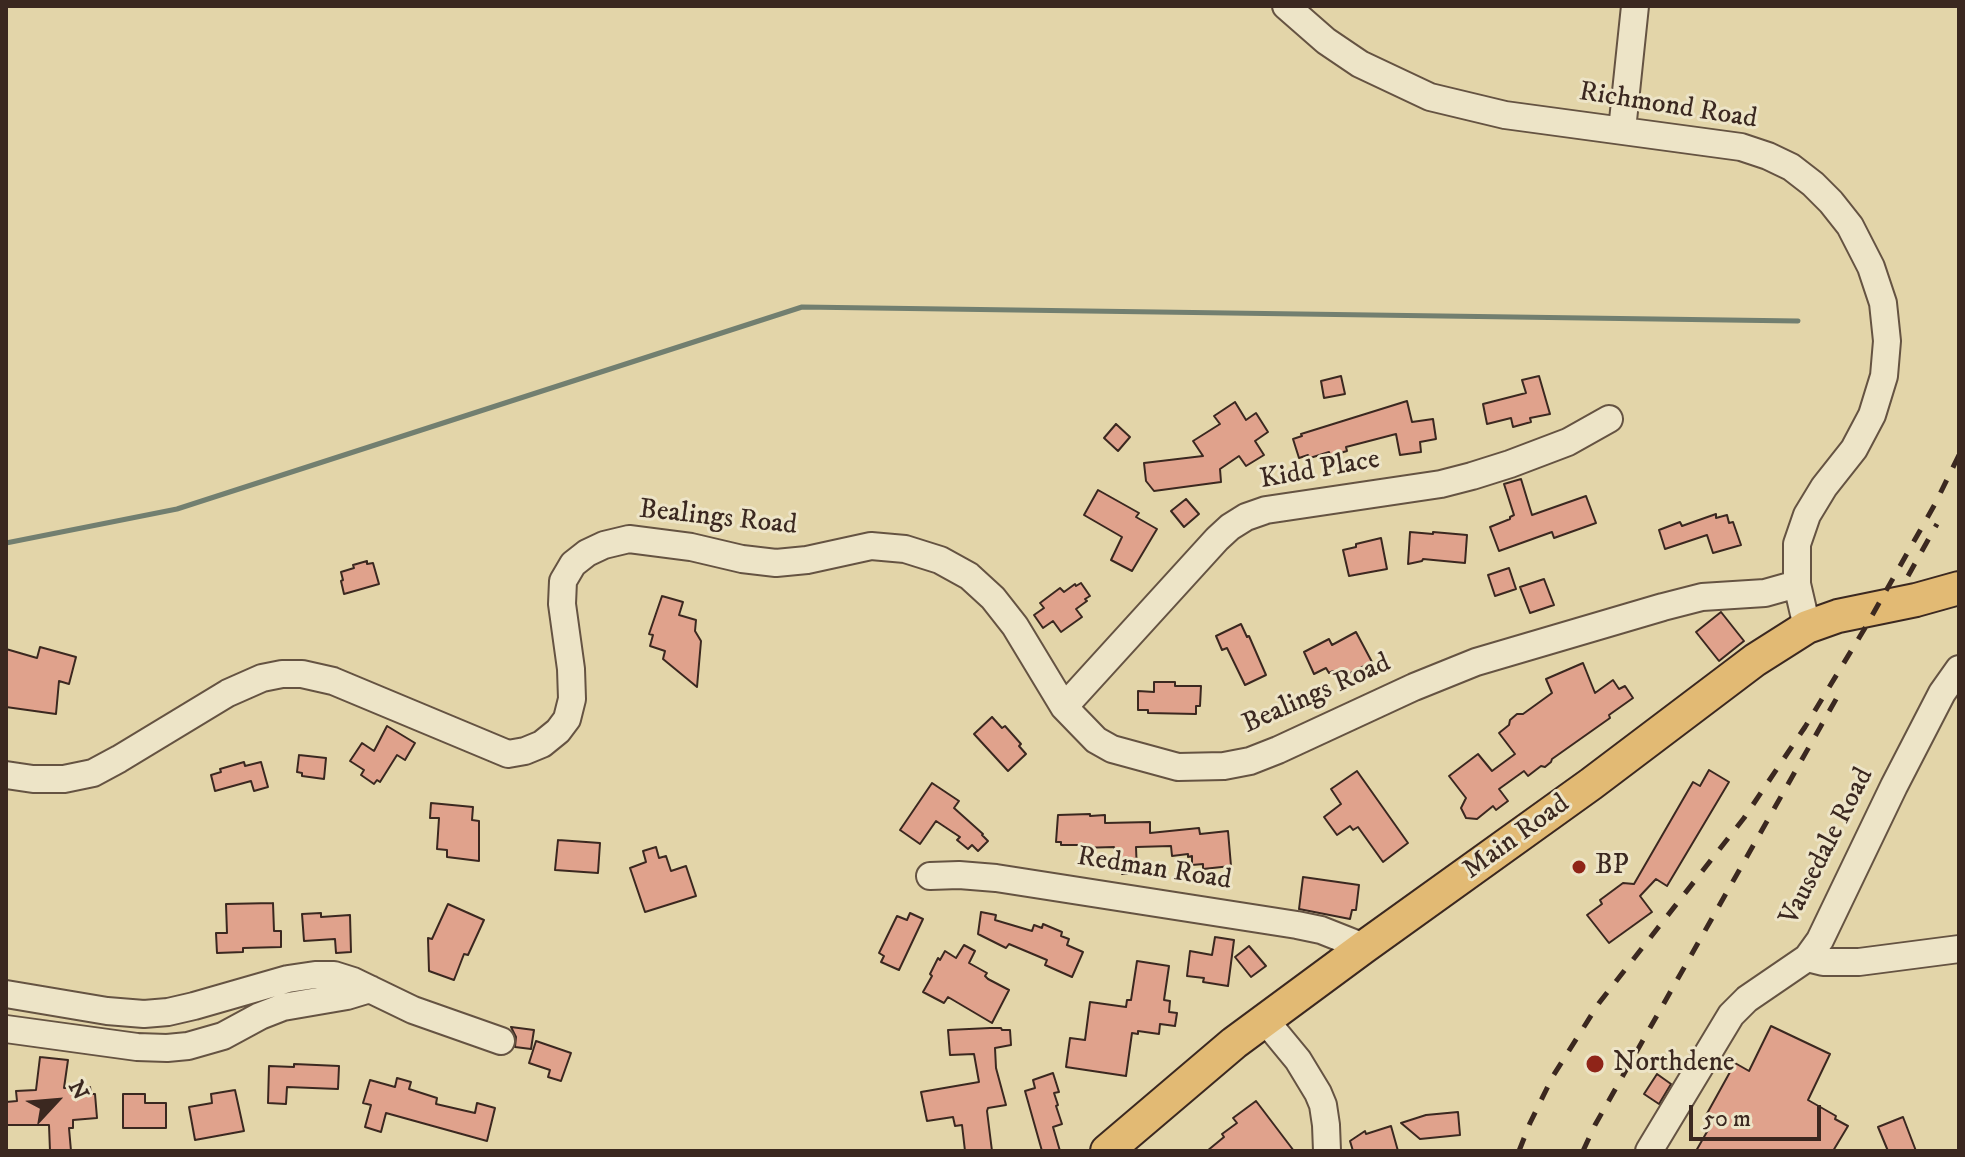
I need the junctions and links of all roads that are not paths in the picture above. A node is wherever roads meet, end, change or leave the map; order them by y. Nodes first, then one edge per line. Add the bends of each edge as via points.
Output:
1 (1286, 6) edge
2 (1635, 6) edge
3 (1622, 130) junction
4 (1609, 419) dead end
5 (1797, 584) junction
6 (1959, 588) edge
7 (1807, 627) junction
8 (1959, 669) edge
9 (1064, 707) junction
10 (6, 775) edge
11 (930, 876) dead end
12 (1364, 947) junction
13 (1959, 949) edge
14 (1807, 958) junction
15 (370, 989) junction
16 (6, 994) edge
17 (1265, 1020) junction
18 (6, 1029) edge
19 (501, 1041) dead end
20 (1107, 1151) edge
21 (1327, 1151) edge
22 (1649, 1151) edge

1 - 3 street, Richmond Road via 1360,64 1430,97 1505,115
2 - 3 street
3 - 5 street, Richmond Road via 1741,147 1791,167 1831,202 1871,267 1883,303 1884,376 1854,449 1807,515 1797,544
4 - 9 street, Kidd Place via 1556,446 1472,476 1246,517 1217,539
5 - 7 street, Richmond Road
5 - 9 street, Bealings Road via 1765,593 1702,597 1476,662 1278,750 1224,766 1178,767 1112,749
6 - 7 main road, Main Road
7 - 12 main road, Main Road
8 - 14 street, Vausedale Road via 1901,773 1829,925
9 - 10 street, Bealings Road via 993,598 940,560 871,546 776,563 629,539 587,553 563,581 572,699 558,731 525,751 508,754 333,681 282,674 228,693 93,773 64,779
11 - 12 street, Redman Road via 996,878 1297,925
12 - 17 main road, Main Road
13 - 14 street via 1859,962
14 - 22 street, Vausedale Road via 1731,1015
15 - 16 street via 334,975 315,975 144,1014
15 - 18 street via 283,1007 223,1036 188,1046 137,1047
15 - 19 street
17 - 20 main road, Main Road
17 - 21 street via 1318,1093

